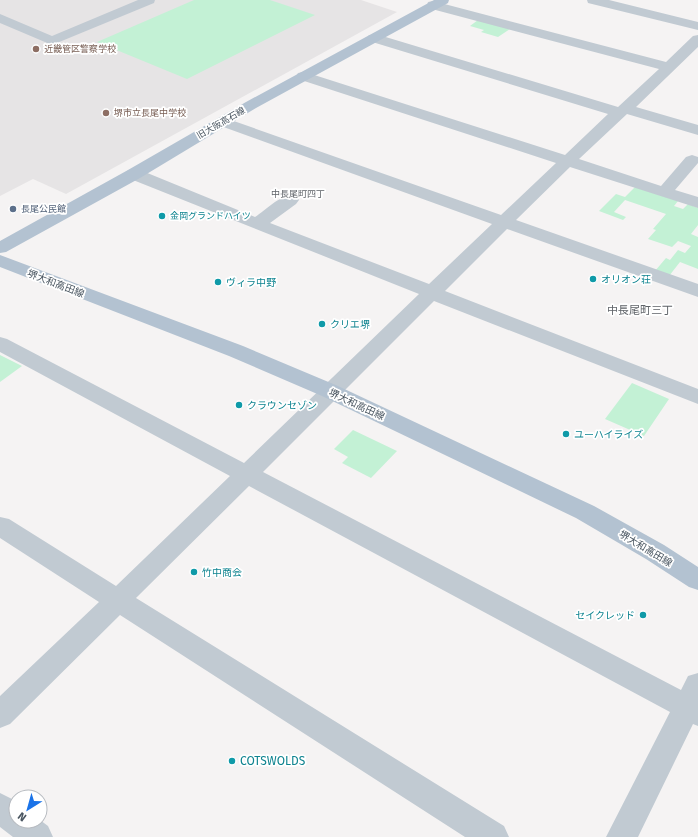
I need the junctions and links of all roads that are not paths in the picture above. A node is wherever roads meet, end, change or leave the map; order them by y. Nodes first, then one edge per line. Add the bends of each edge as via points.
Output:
1 (149, 0) edge
2 (598, 0) edge
3 (438, 3) edge
4 (0, 18) edge
5 (698, 26) edge
6 (374, 38) junction
7 (698, 39) edge
8 (669, 67) junction
9 (303, 76) junction
10 (622, 110) junction
11 (223, 122) junction
12 (698, 130) edge
13 (692, 160) dead end
14 (566, 162) junction
15 (134, 174) junction
16 (664, 192) junction
17 (290, 200) dead end
18 (698, 203) edge
19 (504, 222) junction
20 (257, 224) junction
21 (0, 248) edge
22 (0, 261) edge
23 (698, 291) edge
24 (431, 293) junction
25 (0, 344) edge
26 (330, 391) junction
27 (698, 397) edge
28 (247, 474) junction
29 (0, 526) edge
30 (698, 580) edge
31 (118, 601) junction
32 (694, 702) edge
33 (0, 715) edge
34 (0, 808) edge
35 (8, 814) edge
36 (26, 829) edge
37 (37, 837) edge
38 (493, 837) edge
39 (622, 837) edge

1 - 4 street via 52,41
2 - 5 street
3 - 6 main road, 旧大阪高石線
3 - 8 street
6 - 9 main road, 旧大阪高石線
6 - 10 street
7 - 8 street
8 - 10 street
9 - 11 main road, 旧大阪高石線
9 - 14 street
10 - 12 street
10 - 14 street
11 - 15 main road, 旧大阪高石線
11 - 19 street
13 - 16 street
14 - 16 street
14 - 19 street
15 - 20 street
15 - 21 main road, 旧大阪高石線
16 - 18 street
17 - 20 street
19 - 23 street
19 - 24 street
20 - 24 street
22 - 26 main road, 堺大和高田線 via 236,350
24 - 26 street
24 - 27 street
25 - 28 street
26 - 28 street
26 - 30 main road, 堺大和高田線 via 585,512
28 - 31 street
28 - 32 street
29 - 31 street
31 - 33 street
31 - 38 street
32 - 39 street
34 - 35 street
36 - 37 street

